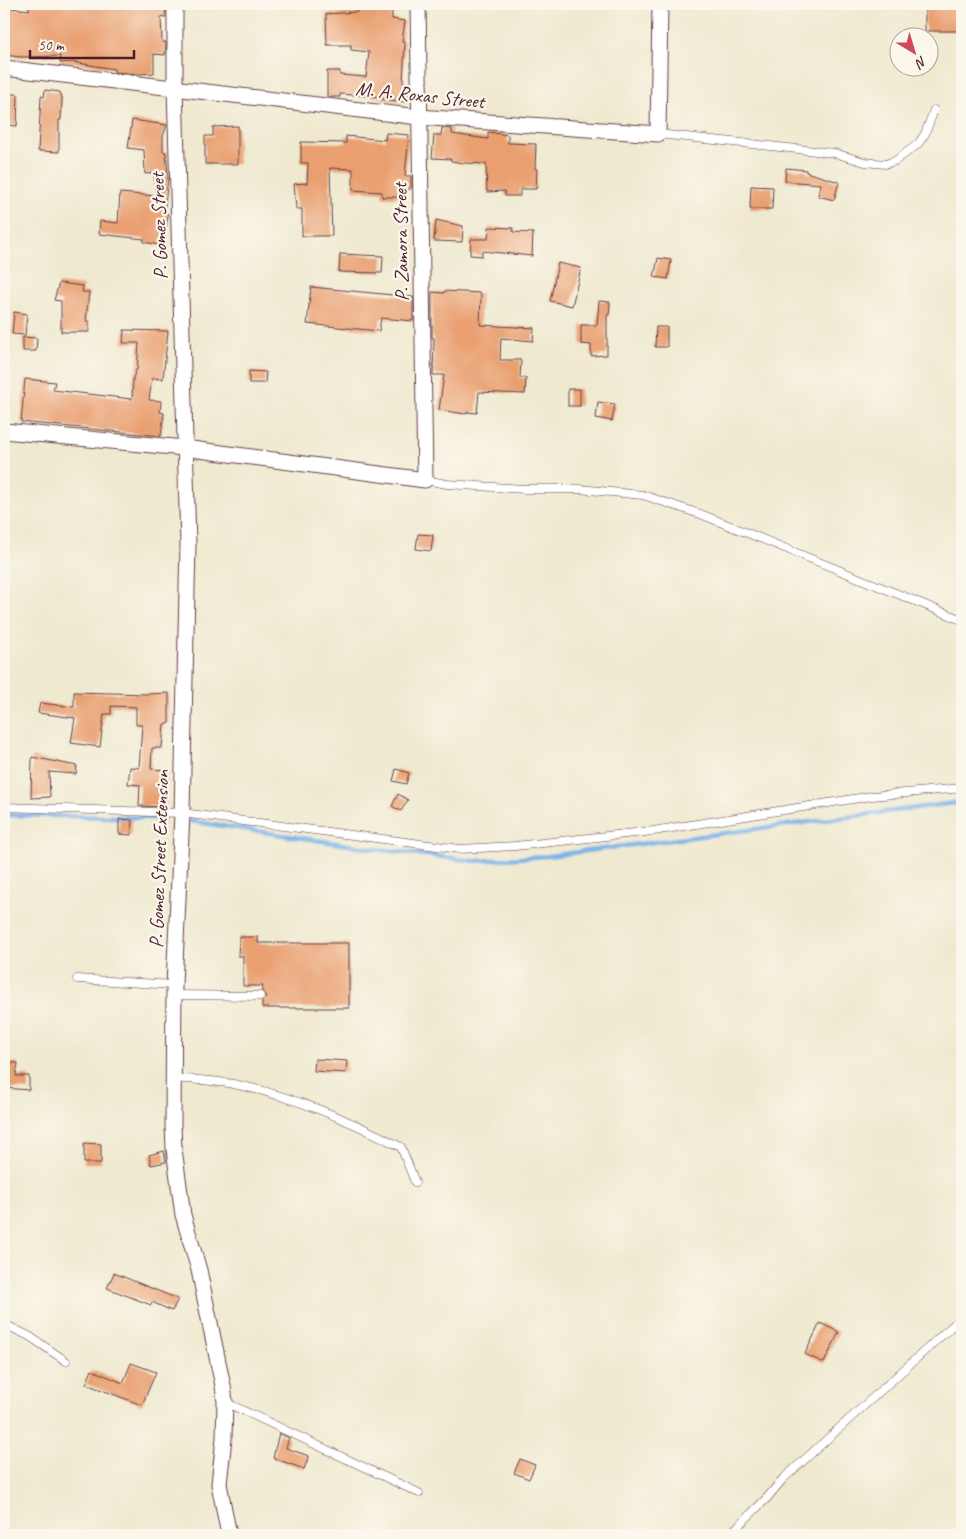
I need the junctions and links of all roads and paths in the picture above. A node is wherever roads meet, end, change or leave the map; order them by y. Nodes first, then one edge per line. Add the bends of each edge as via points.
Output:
1 (175, 4) edge
2 (418, 4) edge
3 (660, 4) edge
4 (4, 68) edge
5 (174, 87) junction
6 (934, 110) dead end
7 (419, 117) junction
8 (658, 134) junction
9 (4, 431) edge
10 (184, 448) junction
11 (425, 480) junction
12 (962, 620) edge
13 (962, 788) edge
14 (4, 807) edge
15 (182, 813) junction
16 (78, 979) dead end
17 (174, 990) junction
18 (260, 996) dead end
19 (174, 1078) junction
20 (415, 1182) dead end
21 (962, 1317) edge
22 (4, 1324) edge
23 (66, 1361) dead end
24 (225, 1402) junction
25 (419, 1493) dead end
26 (229, 1535) edge
27 (729, 1535) edge

1 - 5 street, P. Gomez Street
2 - 7 street, P. Zamora Street
3 - 8 street
4 - 5 street, M. A. Roxas Street
5 - 7 street, M. A. Roxas Street
5 - 10 street, P. Gomez Street
6 - 8 lane, M. A. Roxas Street via 921,139 908,153 884,164 834,153
7 - 8 street, M. A. Roxas Street
7 - 11 street, P. Zamora Street
9 - 10 street
10 - 11 street
10 - 15 street, P. Gomez Street Extension via 188,544
11 - 12 lane via 524,489 643,494
13 - 15 lane via 872,796 653,831 460,849
14 - 15 lane
15 - 17 street, P. Gomez Street Extension
16 - 17 lane
17 - 18 lane
17 - 19 street, P. Gomez Street Extension
19 - 20 lane via 236,1084 302,1102 377,1134 401,1147
19 - 24 street, P. Gomez Street Extension via 174,1149 183,1215 199,1270
21 - 27 lane via 782,1480
22 - 23 lane via 29,1336
24 - 25 lane
24 - 26 street, P. Gomez Street Extension via 219,1484

